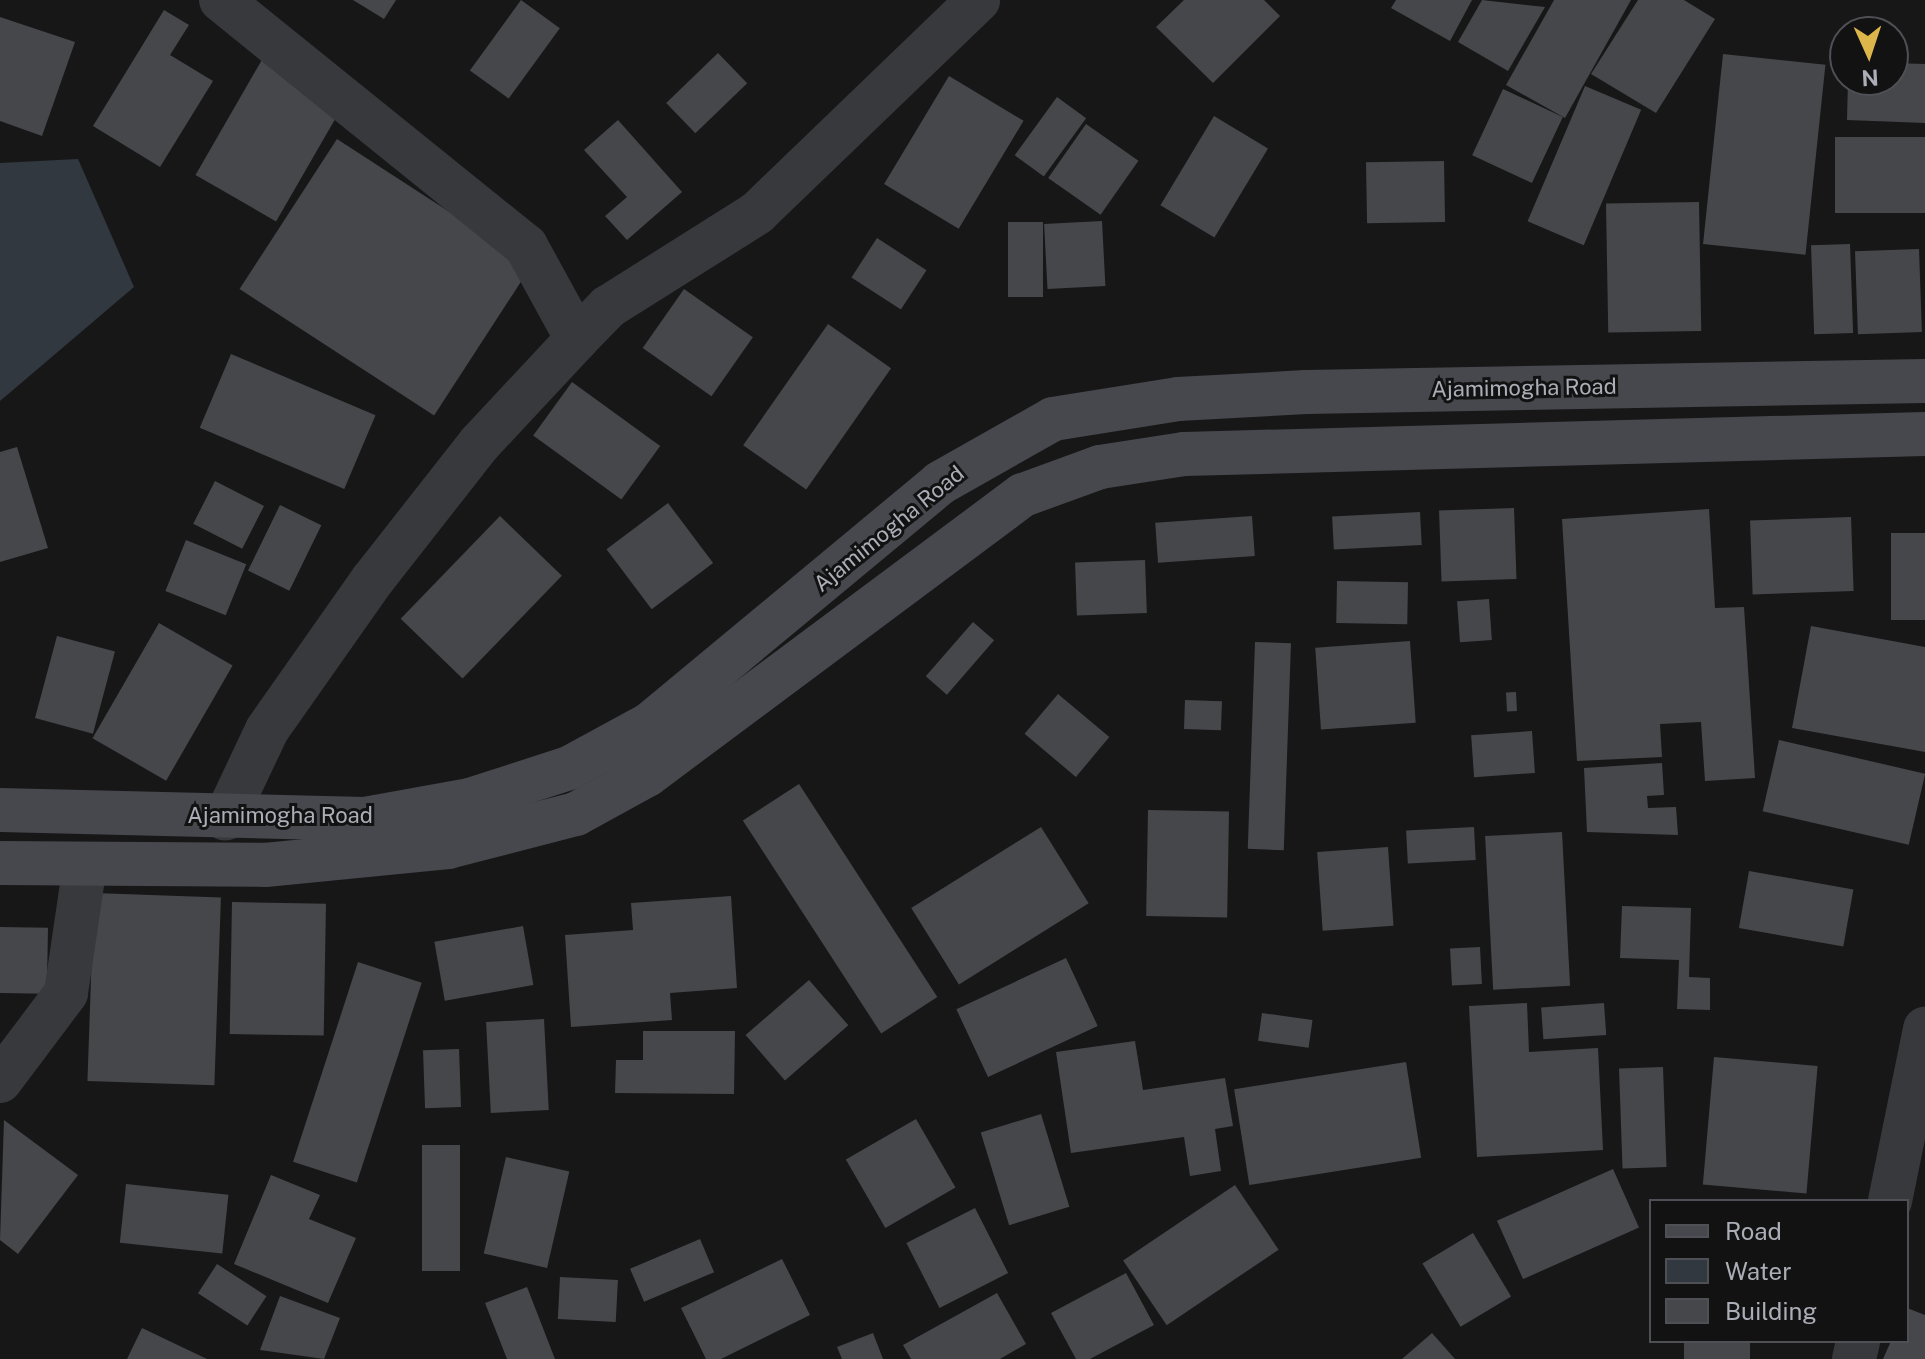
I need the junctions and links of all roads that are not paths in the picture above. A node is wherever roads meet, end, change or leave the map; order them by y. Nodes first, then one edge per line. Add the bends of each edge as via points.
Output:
1 (221, 0) edge
2 (978, 0) edge
3 (577, 339) junction
4 (1925, 381) edge
5 (1925, 434) edge
6 (0, 810) edge
7 (225, 819) junction
8 (0, 863) edge
9 (85, 864) junction
10 (1925, 1029) edge
11 (0, 1081) edge
12 (1890, 1199) edge

1 - 3 street via 526,246
2 - 3 street via 757,213 608,307
3 - 7 street via 479,444 373,579 267,730
4 - 7 main road, Ajamimogha Road via 1306,392 1178,399 1053,419 940,483 650,724 569,768 470,800 365,819
5 - 9 main road, Ajamimogha Road via 1184,454 1100,467 1023,495 647,775 576,814 448,847 265,865
6 - 7 main road, Ajamimogha Road
8 - 9 main road, Ajamimogha Road
9 - 11 street via 66,993
10 - 12 street

